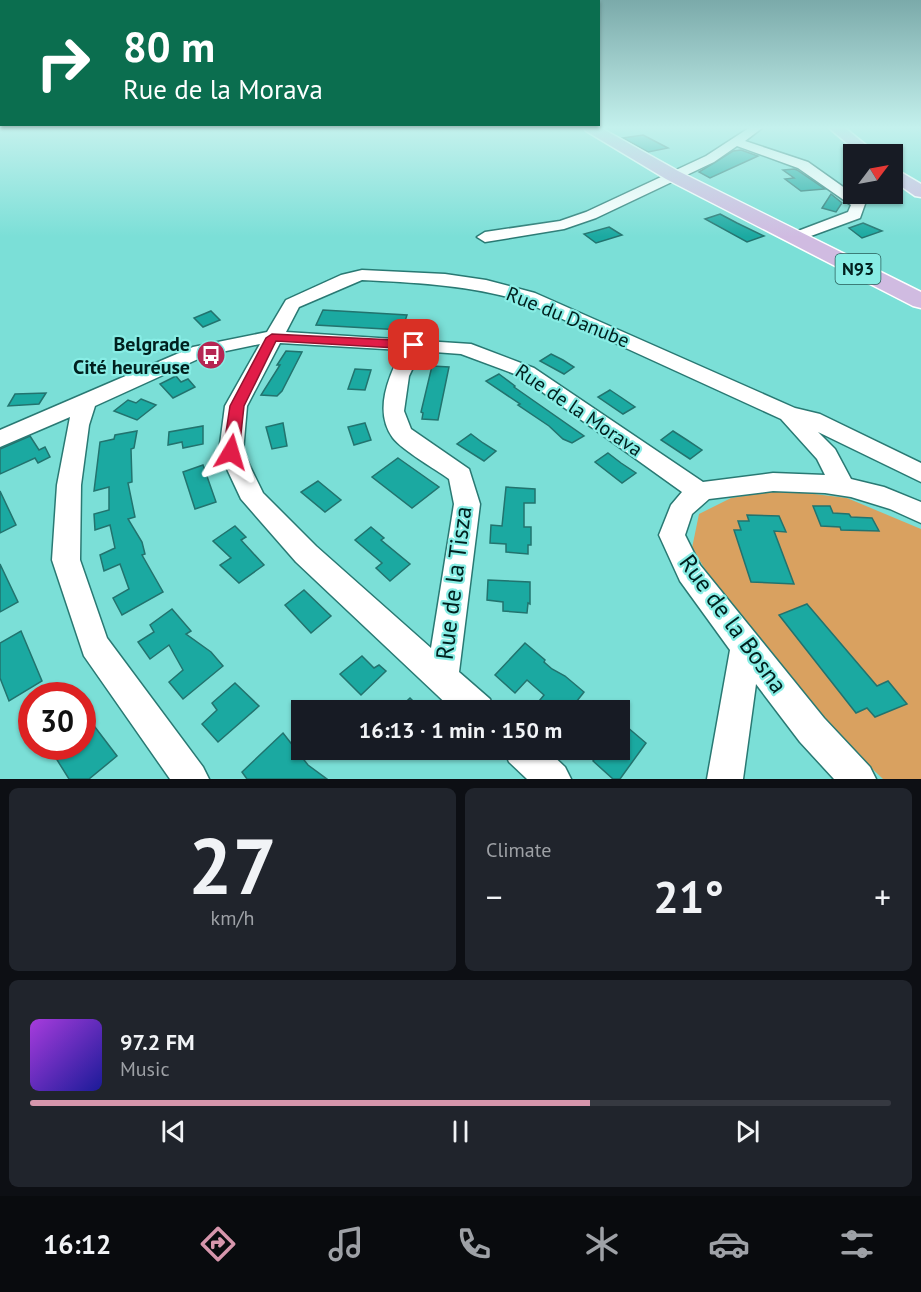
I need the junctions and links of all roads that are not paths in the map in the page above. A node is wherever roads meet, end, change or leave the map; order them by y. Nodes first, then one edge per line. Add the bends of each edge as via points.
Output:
1 (654, 164) edge
2 (697, 164) edge
3 (801, 164) edge
4 (672, 175) junction
5 (903, 180) edge
6 (921, 192) edge
7 (485, 237) dead end
8 (795, 237) junction
9 (921, 300) edge
10 (272, 338) junction
11 (414, 345) junction
12 (85, 403) junction
13 (789, 414) junction
14 (0, 439) edge
15 (921, 473) edge
16 (843, 488) junction
17 (699, 492) junction
18 (920, 511) edge
19 (746, 647) junction
20 (442, 678) junction
21 (466, 700) edge
22 (532, 760) edge
23 (191, 779) edge
24 (553, 779) edge
25 (725, 779) edge
26 (858, 779) edge

1 - 4 main road, N93
2 - 4 street
3 - 8 street via 858,204 855,215
4 - 7 street via 591,216 564,225
4 - 8 main road, N93
5 - 6 main road
8 - 9 main road, N93
10 - 11 street, Rue de la Morava
10 - 12 street, Rue de la Morava via 200,351
10 - 13 street, Rue du Danube via 292,304 362,275 486,285 567,313
10 - 20 street, Rue du Danube via 237,406 231,452 253,499 306,554
11 - 17 street, Rue de la Morava via 464,348 527,372
11 - 20 street, Rue de la Tisza via 399,376 393,411 402,434 460,475 467,504
12 - 14 street, Rue de la Morava
12 - 23 street via 69,485 66,560 95,646
13 - 15 street via 812,419
13 - 16 street, Rue du Danube via 827,455
16 - 17 street via 817,482 753,482
16 - 18 street
17 - 19 street, Rue de la Bosna via 679,511 672,535 690,573
19 - 25 street
19 - 26 street, Rue de la Bosna via 812,730
20 - 21 street, Rue du Danube
22 - 24 street

